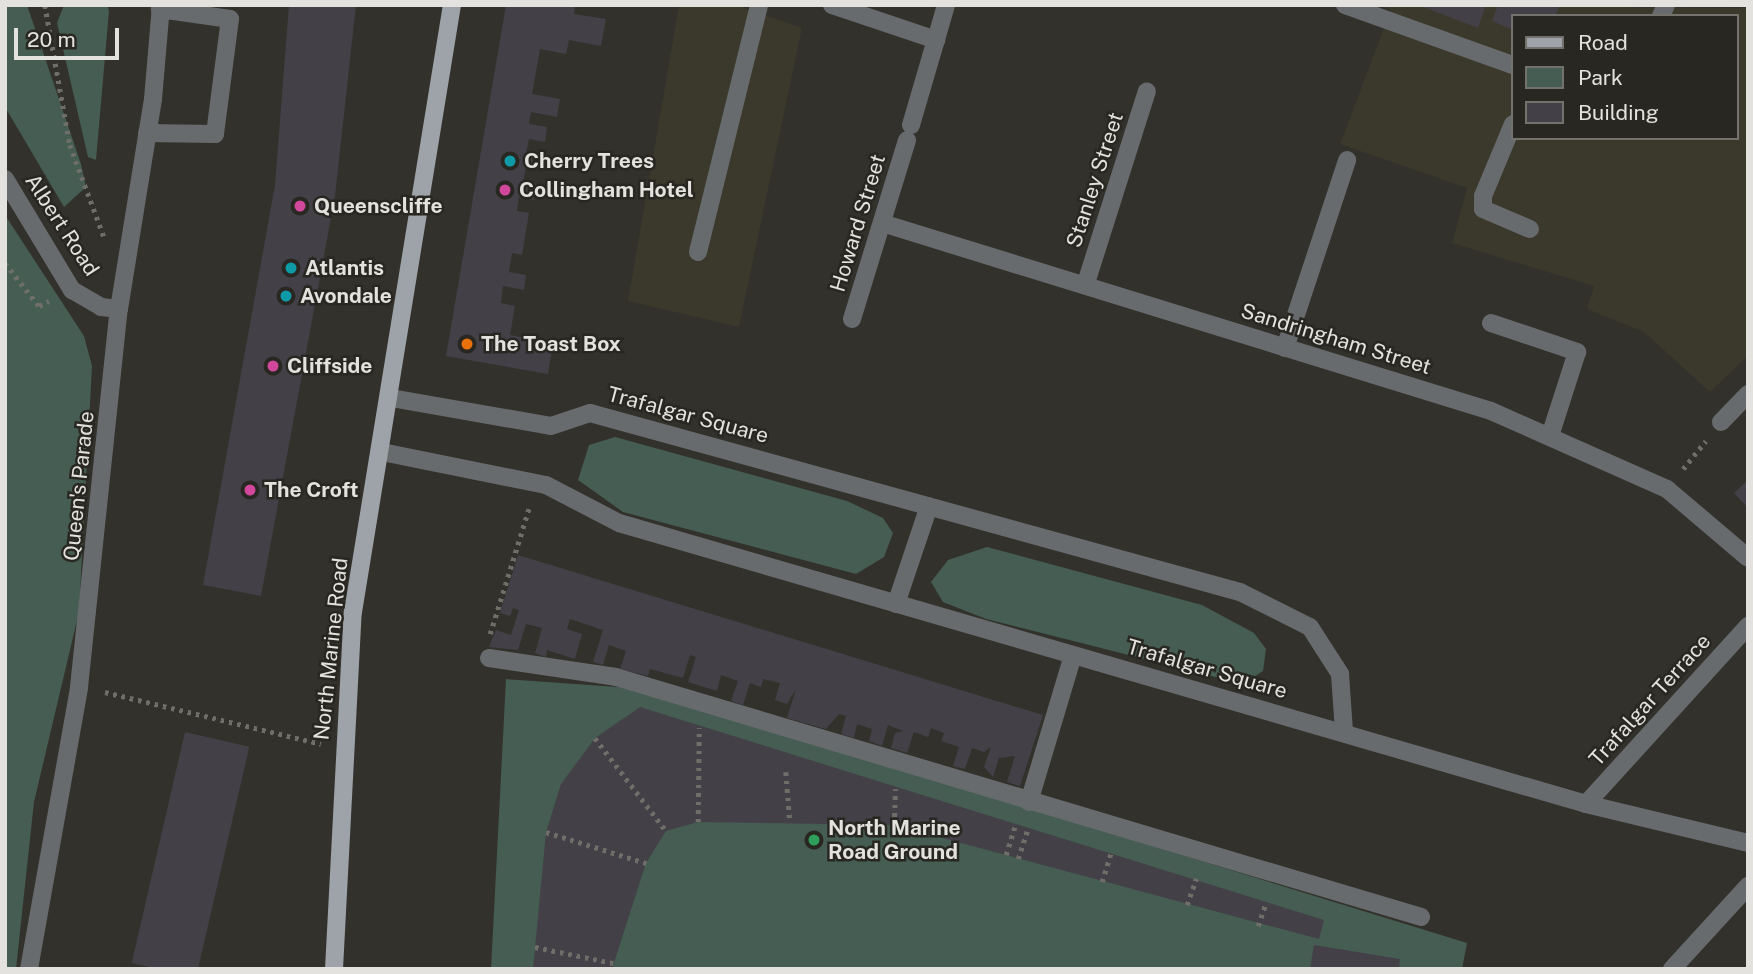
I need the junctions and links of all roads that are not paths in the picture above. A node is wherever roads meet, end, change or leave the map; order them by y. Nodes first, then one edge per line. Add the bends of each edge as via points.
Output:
1 (452, 5) edge
2 (759, 5) edge
3 (832, 5) edge
4 (946, 5) edge
5 (1352, 6) edge
6 (160, 7) edge
7 (936, 40) junction
8 (1512, 65) edge
9 (1147, 91) dead end
10 (1512, 126) edge
11 (147, 133) junction
12 (1347, 160) dead end
13 (5, 179) edge
14 (883, 223) junction
15 (1531, 229) dead end
16 (698, 252) dead end
17 (1086, 283) junction
18 (119, 309) junction
19 (852, 319) dead end
20 (1491, 323) dead end
21 (1285, 348) junction
22 (1747, 397) edge
23 (391, 398) junction
24 (1721, 422) road end
25 (1550, 436) junction
26 (382, 452) junction
27 (929, 506) junction
28 (1748, 558) edge
29 (896, 604) junction
30 (1748, 626) edge
31 (1073, 655) junction
32 (489, 658) road end
33 (1344, 731) junction
34 (1030, 802) junction
35 (1586, 804) junction
36 (1748, 843) edge
37 (1748, 886) edge
38 (1421, 917) dead end
39 (29, 969) edge
40 (334, 969) edge
41 (1672, 969) edge

1 - 23 main road, North Marine Road
2 - 16 street
3 - 7 street
4 - 7 street, Howard Street
5 - 8 street
6 - 11 street, Queen's Parade
6 - 11 street via 230,19 215,134
7 - 14 street, Howard Street
9 - 17 street, Stanley Street
10 - 15 street via 1483,197 1483,209
11 - 18 street, Queen's Parade
12 - 21 street
13 - 18 street, Albert Road via 72,290 101,307
14 - 17 street, Sandringham Street
14 - 19 street, Howard Street
17 - 21 street, Sandringham Street
18 - 39 street, Queen's Parade via 79,687
20 - 25 street via 1577,352
21 - 25 street, Sandringham Street via 1491,411
22 - 24 street
23 - 26 main road, North Marine Road
23 - 27 street, Trafalgar Square via 551,426 590,413
25 - 28 street, Sandringham Street via 1667,489
26 - 29 street, Trafalgar Square via 534,482 570,494 619,523
26 - 40 main road, North Marine Road via 353,612 342,747
27 - 29 street
27 - 33 street, Trafalgar Square via 1240,592 1310,626 1340,674
29 - 31 street, Trafalgar Square
30 - 35 street, Trafalgar Terrace
31 - 33 street, Trafalgar Square
31 - 34 street
32 - 34 street via 616,677
33 - 35 street, Trafalgar Square
34 - 38 street
35 - 36 street, Trafalgar Square
37 - 41 street

